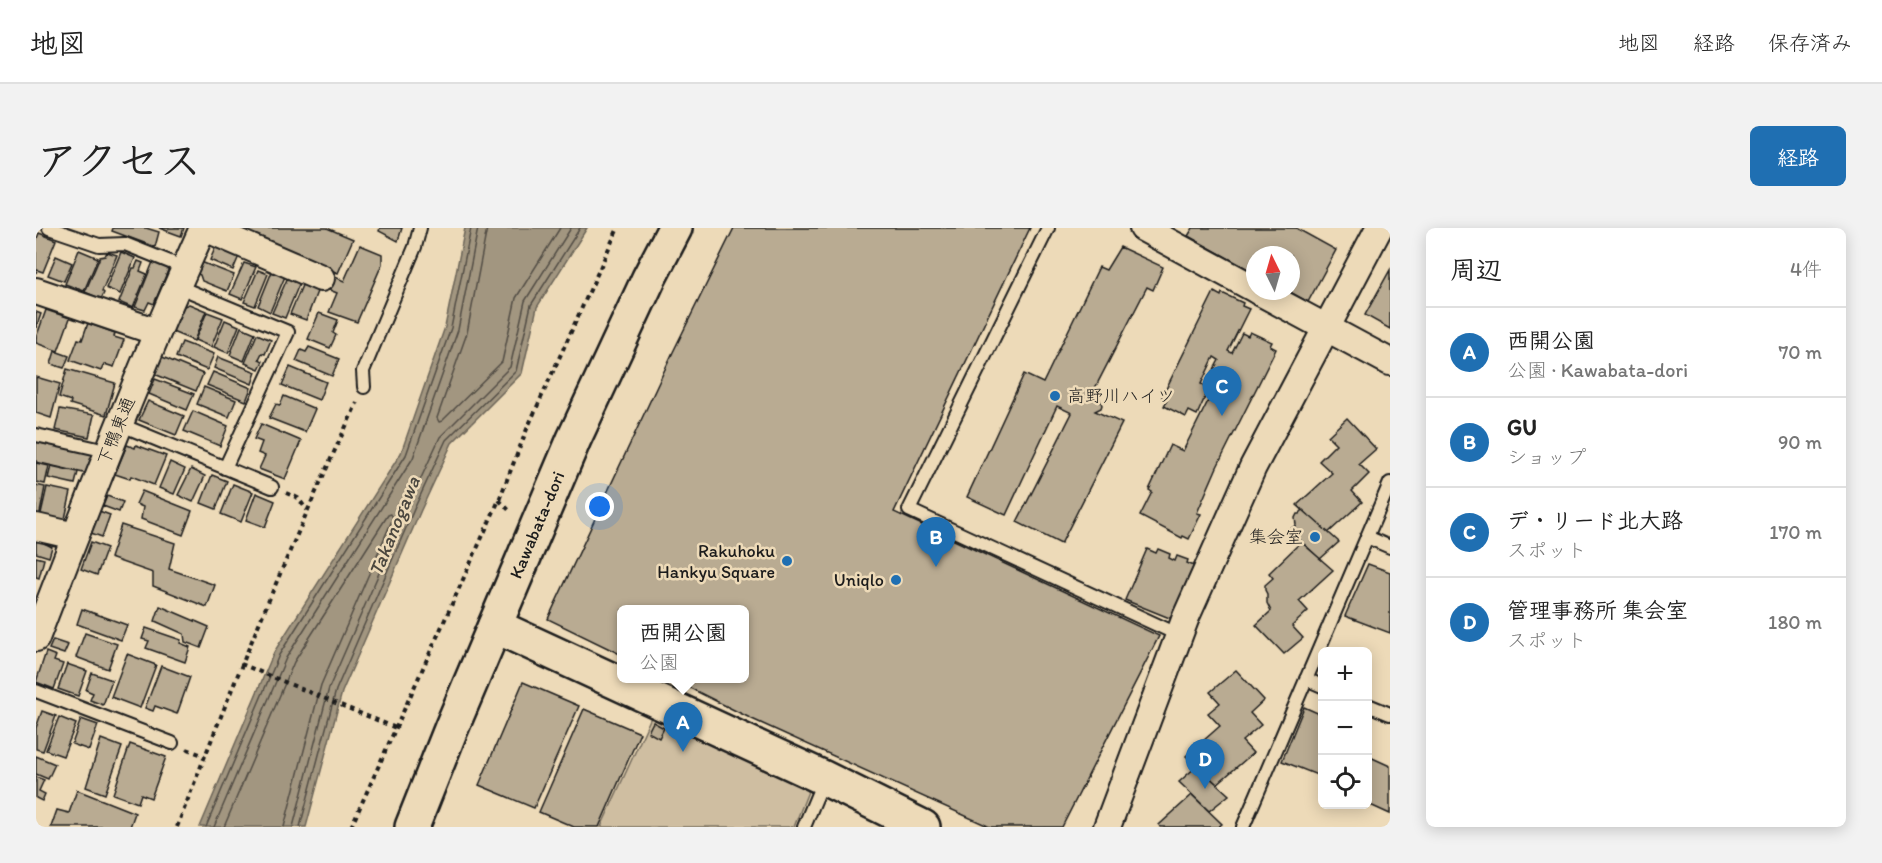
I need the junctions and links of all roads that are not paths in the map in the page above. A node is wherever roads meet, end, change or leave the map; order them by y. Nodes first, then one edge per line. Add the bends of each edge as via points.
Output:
1 (49, 228) edge
2 (204, 228) edge
3 (420, 228) edge
4 (675, 228) edge
5 (1048, 228) edge
6 (1143, 228) edge
7 (1379, 228) edge
8 (181, 277) junction
9 (321, 278) dead end
10 (1246, 284) edge
11 (36, 291) edge
12 (1275, 300) edge
13 (1327, 329) junction
14 (157, 332) junction
15 (1390, 362) edge
16 (364, 387) road end
17 (119, 424) junction
18 (36, 435) edge
19 (107, 451) junction
20 (225, 468) junction
21 (1390, 483) edge
22 (272, 488) road end
23 (36, 527) edge
24 (75, 536) junction
25 (1367, 537) junction
26 (1390, 547) edge
27 (495, 626) junction
28 (1179, 634) junction
29 (36, 638) edge
30 (1306, 680) junction
31 (617, 682) edge
32 (618, 683) edge
33 (1318, 684) edge
34 (36, 691) edge
35 (1372, 707) edge
36 (1390, 714) edge
37 (172, 743) dead end
38 (824, 778) junction
39 (1244, 824) edge
40 (412, 827) edge
41 (804, 827) edge
42 (923, 827) edge
43 (1107, 827) edge
44 (1257, 827) edge

1 - 8 lane via 99,245 125,244
2 - 8 street, 下鴨東通
2 - 9 street
3 - 16 lane via 363,371
4 - 27 street, Kawabata-dori via 574,439
5 - 28 lane via 909,510
6 - 10 street
7 - 13 street
8 - 14 street, 下鴨東通
8 - 20 lane via 288,332
11 - 14 street
12 - 13 street
13 - 15 street
13 - 28 street via 1253,467
14 - 17 street, 下鴨東通
17 - 19 street, 下鴨東通
17 - 20 lane
18 - 19 lane
19 - 24 street, 下鴨東通
20 - 22 lane
21 - 25 lane
23 - 24 street
24 - 29 street, 下鴨東通
25 - 26 lane
25 - 30 lane
27 - 31 street
27 - 40 street, Kawabata-dori
28 - 43 street
30 - 33 lane
30 - 39 lane
32 - 38 street
34 - 37 lane
35 - 36 lane
38 - 41 lane
38 - 42 street
39 - 44 lane

